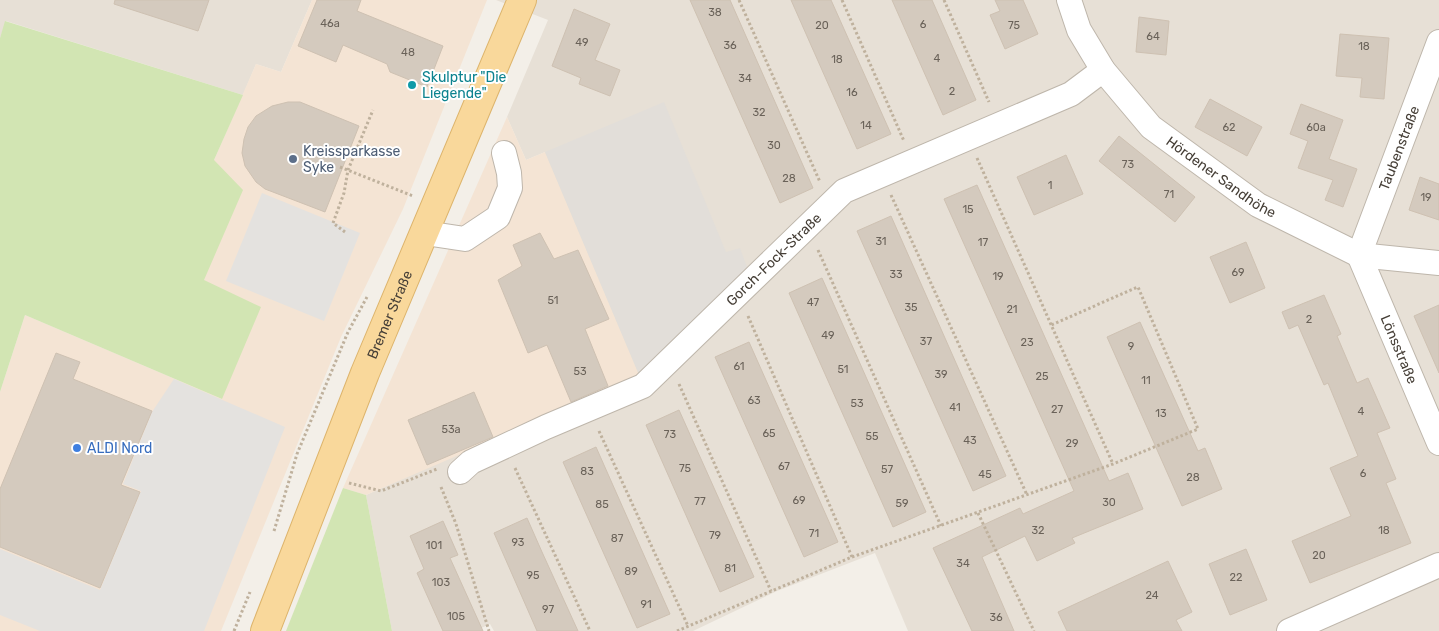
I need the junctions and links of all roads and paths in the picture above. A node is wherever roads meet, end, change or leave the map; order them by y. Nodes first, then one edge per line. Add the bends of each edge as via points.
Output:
1 (522, 0) edge
2 (739, 0) edge
3 (842, 0) edge
4 (944, 0) edge
5 (1068, 0) edge
6 (1439, 42) edge
7 (1102, 70) junction
8 (373, 110) dead end
9 (999, 124) junction
10 (968, 137) junction
11 (504, 153) dead end
12 (913, 160) junction
13 (340, 167) dead end
14 (348, 170) junction
15 (882, 174) junction
16 (413, 196) dead end
17 (830, 205) junction
18 (803, 230) junction
19 (345, 232) dead end
20 (425, 233) junction
21 (1359, 255) junction
22 (1439, 263) edge
23 (735, 296) junction
24 (1052, 325) junction
25 (666, 364) junction
26 (589, 408) junction
27 (1439, 443) edge
28 (505, 446) junction
29 (1113, 464) junction
30 (434, 468) junction
31 (460, 472) joint
32 (437, 476) dead end
33 (325, 477) junction
34 (440, 484) dead end
35 (1027, 495) junction
36 (978, 512) junction
37 (941, 526) junction
38 (852, 557) junction
39 (1439, 565) edge
40 (771, 591) junction
41 (688, 626) junction
42 (265, 631) edge
43 (489, 631) edge
44 (590, 631) edge
45 (676, 631) edge
46 (1034, 631) edge
47 (1289, 631) edge

1 - 20 main road, Bremer Straße
2 - 17 path
3 - 12 path
4 - 9 path
5 - 7 street, Hördener Sandhöhe via 1079,30
6 - 21 street, Taubenstraße
7 - 9 street, Gorch-Fock-Straße via 1071,94
7 - 21 street, Hördener Sandhöhe via 1151,127 1258,205
8 - 14 path
9 - 10 street, Gorch-Fock-Straße
10 - 12 street, Gorch-Fock-Straße
10 - 24 path
11 - 20 street via 510,188 498,217 466,239
12 - 15 street, Gorch-Fock-Straße
13 - 14 path
14 - 16 path
14 - 19 path via 333,223
15 - 17 street, Gorch-Fock-Straße via 844,191
15 - 35 path
17 - 18 street, Gorch-Fock-Straße
18 - 23 street, Gorch-Fock-Straße
18 - 37 path via 818,251
20 - 33 main road, Bremer Straße
21 - 22 street, Hördener Sandhöhe
21 - 27 street, Lönsstraße
23 - 25 street, Gorch-Fock-Straße
23 - 38 path via 749,318
24 - 29 path
24 - 29 path via 1138,287 1198,429
25 - 26 street, Gorch-Fock-Straße via 642,386
25 - 40 path via 682,388
26 - 28 street, Gorch-Fock-Straße
26 - 41 path
28 - 31 street, Gorch-Fock-Straße via 471,462
28 - 44 path
29 - 35 path
30 - 31 path
30 - 32 path
30 - 33 path via 381,491
33 - 42 main road, Bremer Straße
34 - 43 path via 456,524
35 - 36 path
36 - 37 path
36 - 46 path
37 - 38 path
38 - 40 path
39 - 47 street
40 - 41 path
41 - 45 path

